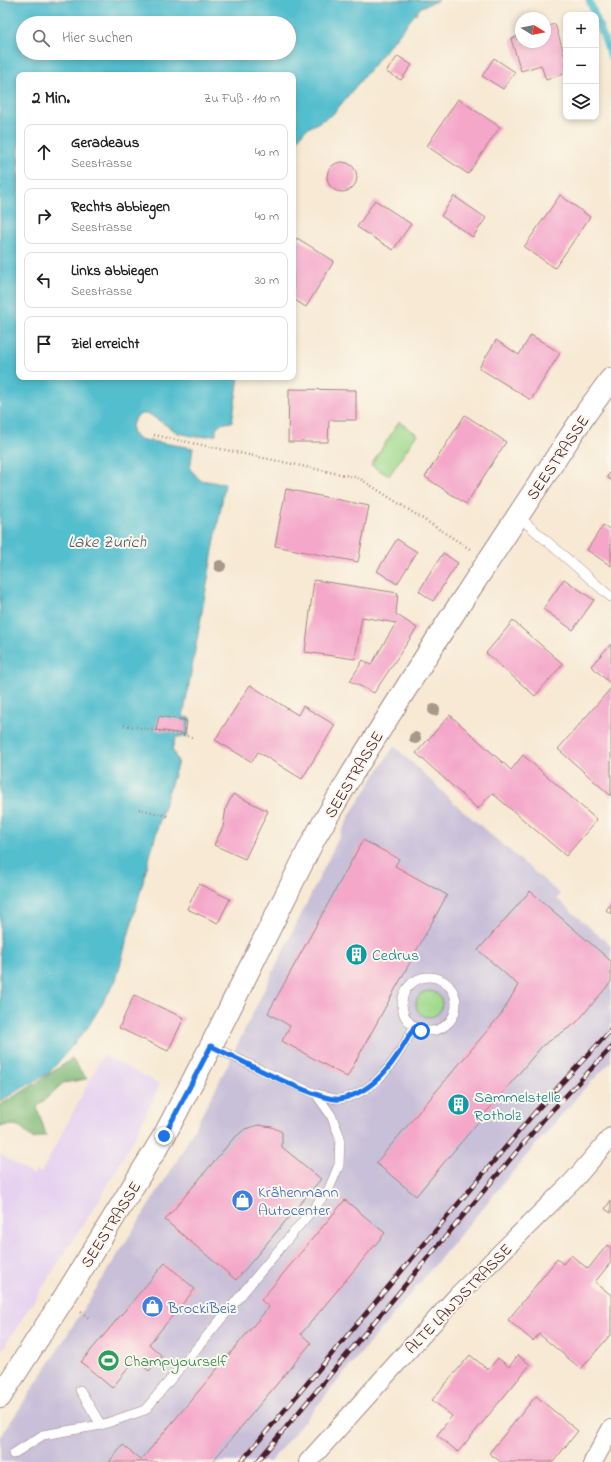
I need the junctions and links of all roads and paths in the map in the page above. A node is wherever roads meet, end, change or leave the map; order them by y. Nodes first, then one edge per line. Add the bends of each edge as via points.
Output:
1 (611, 379) edge
2 (154, 435) dead end
3 (518, 516) junction
4 (474, 551) dead end
5 (611, 598) edge
6 (124, 725) dead end
7 (193, 737) dead end
8 (139, 809) dead end
9 (168, 816) dead end
10 (414, 1027) junction
11 (211, 1046) junction
12 (316, 1094) junction
13 (611, 1136) edge
14 (78, 1309) dead end
15 (90, 1319) dead end
16 (80, 1390) dead end
17 (0, 1397) edge
18 (101, 1425) junction
19 (611, 1429) edge
20 (14, 1454) dead end
21 (308, 1462) edge
22 (594, 1462) edge

1 - 3 main road, SEESTRASSE
2 - 4 path via 358,478
3 - 5 lane, SEESTRASSE
3 - 11 main road, SEESTRASSE via 382,726 318,832
6 - 7 path
8 - 9 path
10 - 10 lane via 429,1032 449,1023 456,1002 450,986 443,981 426,977 411,984 402,998 404,1014
10 - 12 lane via 399,1055 382,1075 359,1093 339,1099
11 - 12 lane via 263,1072
11 - 17 main road, SEESTRASSE via 140,1176
12 - 18 lane via 332,1114 340,1137 340,1165 328,1191 145,1410
13 - 21 street, ALTE LANDSTRASSE via 573,1181 458,1295
14 - 15 path
16 - 18 lane
18 - 20 lane via 43,1435
19 - 22 street

